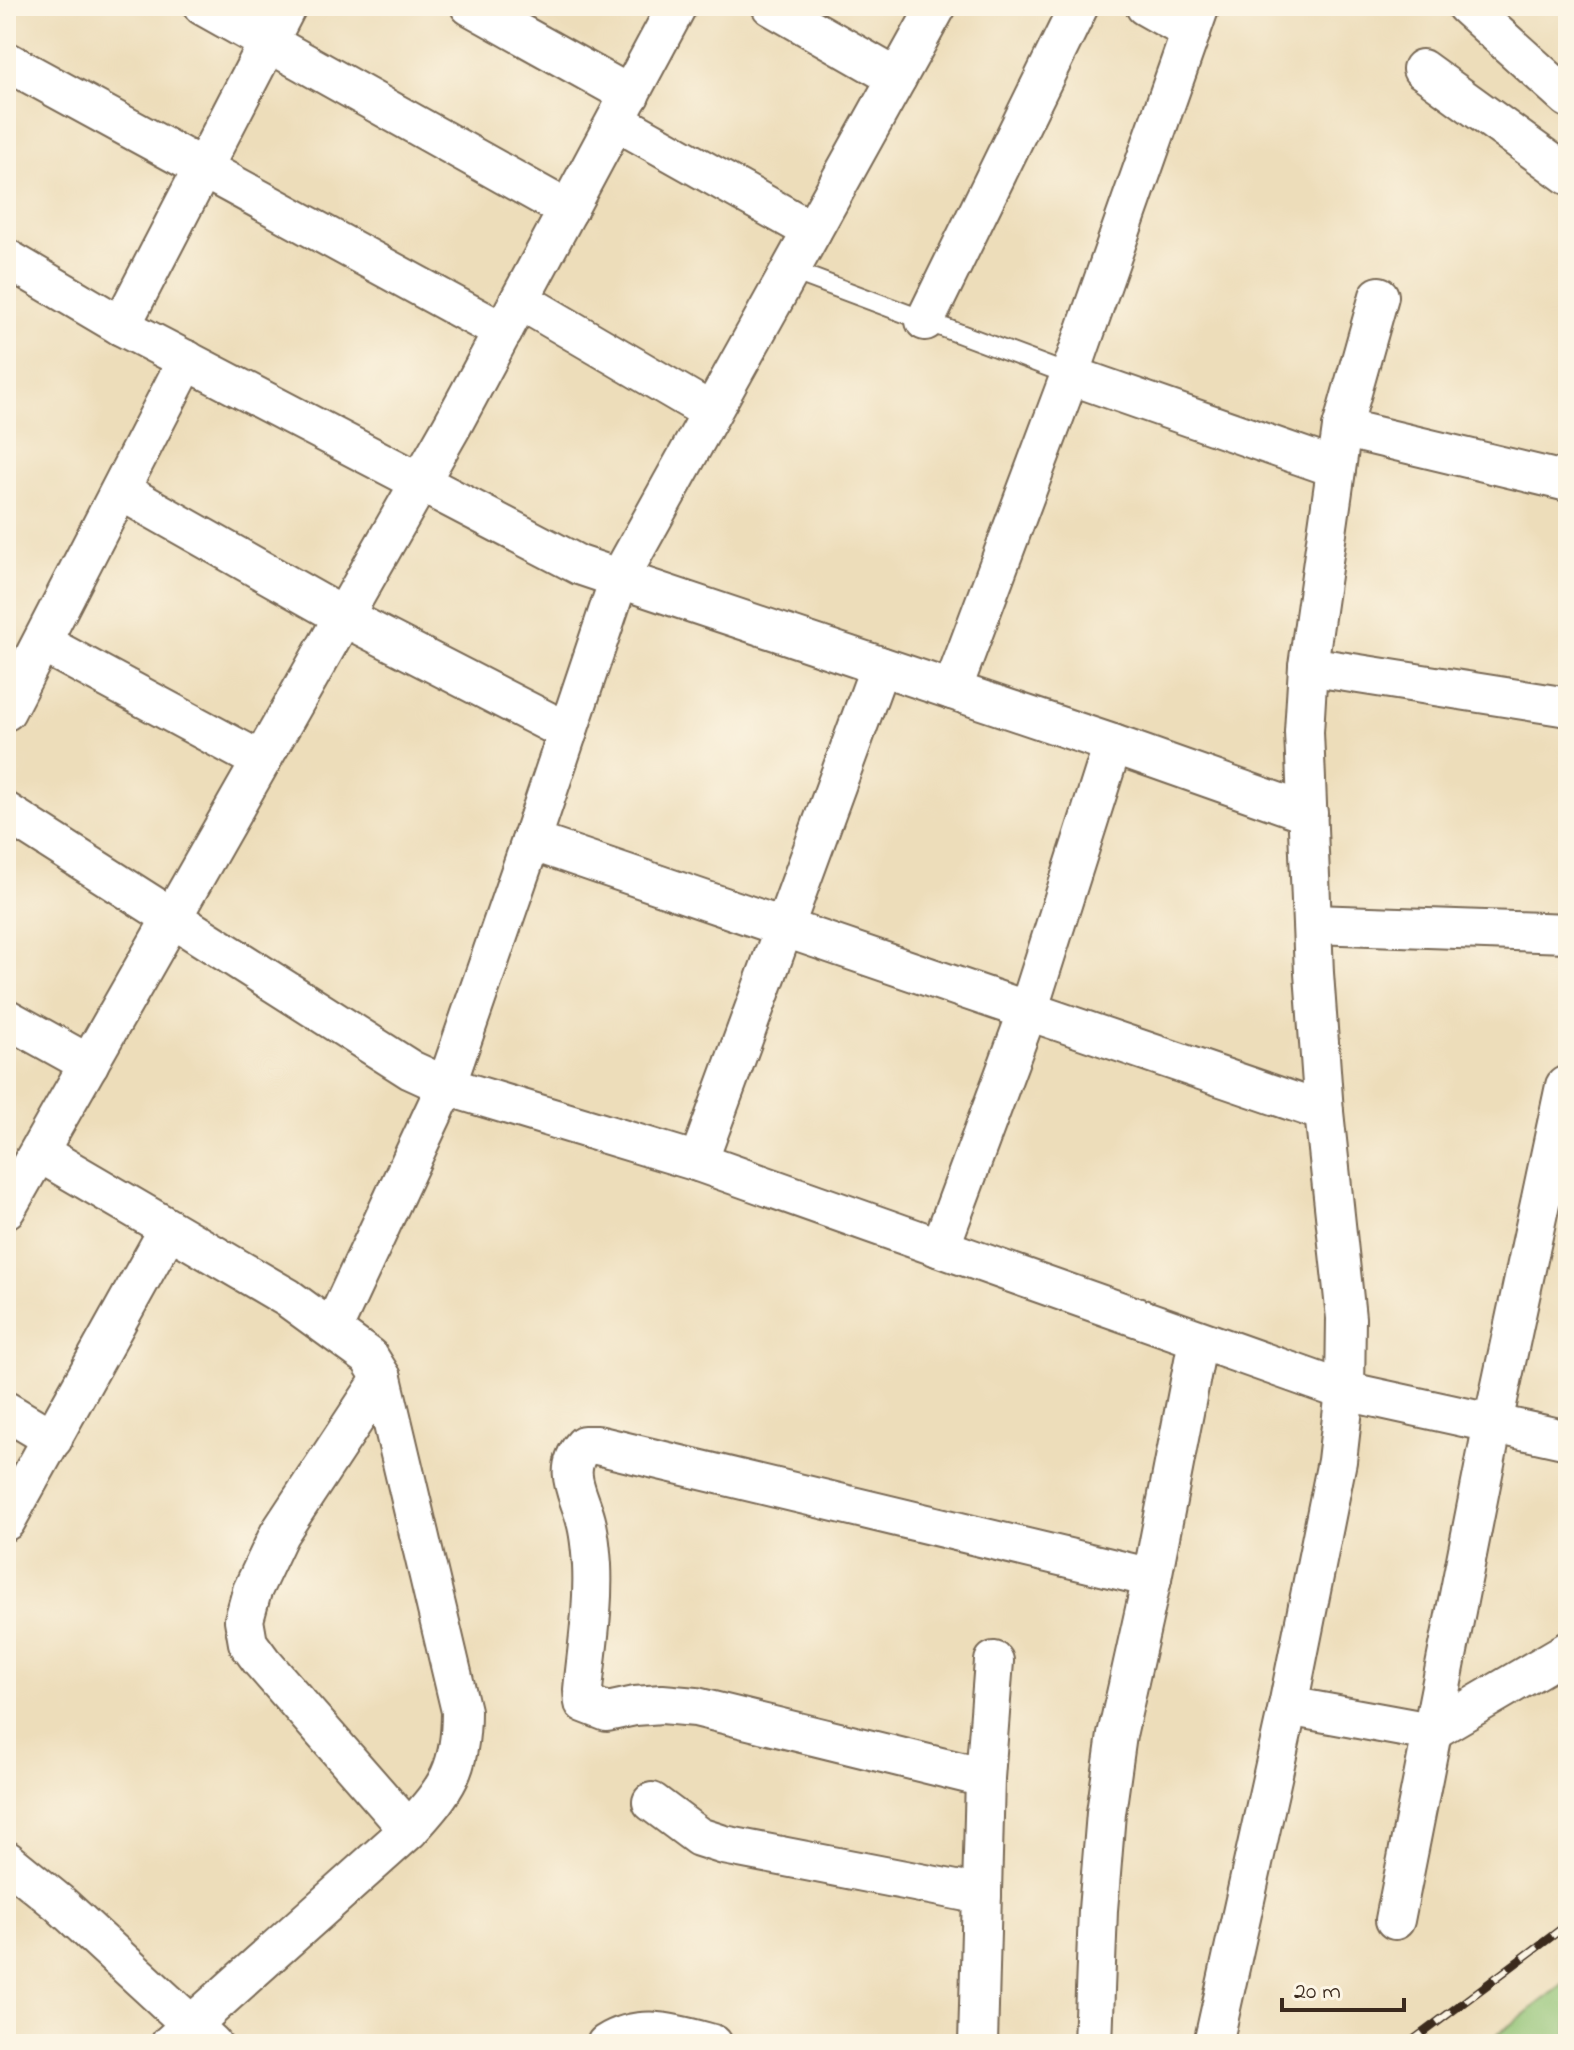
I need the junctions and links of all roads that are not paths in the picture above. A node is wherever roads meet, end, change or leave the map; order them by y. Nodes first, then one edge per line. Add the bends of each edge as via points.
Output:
1 (203, 6) edge
2 (287, 6) edge
3 (470, 6) edge
4 (677, 6) edge
5 (771, 6) edge
6 (937, 6) edge
7 (1079, 6) edge
8 (1145, 6) edge
9 (1466, 6) edge
10 (1195, 19) edge
11 (268, 44) junction
12 (6, 61) edge
13 (1422, 69) dead end
14 (897, 78) junction
15 (1568, 98) edge
16 (623, 108) junction
17 (203, 170) junction
18 (1568, 175) edge
19 (568, 210) junction
20 (812, 231) junction
21 (6, 258) edge
22 (790, 270) junction
23 (1379, 296) dead end
24 (512, 316) junction
25 (925, 321) junction
26 (121, 326) junction
27 (187, 360) junction
28 (1070, 375) junction
29 (711, 412) junction
30 (1342, 428) junction
31 (1336, 468) junction
32 (420, 482) junction
33 (1568, 482) edge
34 (121, 491) junction
35 (619, 579) junction
36 (344, 617) junction
37 (42, 643) junction
38 (880, 666) junction
39 (1308, 666) junction
40 (952, 690) junction
41 (1568, 707) edge
42 (6, 711) edge
43 (568, 732) junction
44 (1113, 744) junction
45 (261, 761) junction
46 (6, 812) edge
47 (1308, 813) junction
48 (531, 841) junction
49 (171, 919) junction
50 (1313, 924) junction
51 (782, 927) junction
52 (1568, 933) edge
53 (1028, 1011) junction
54 (6, 1018) edge
55 (89, 1064) junction
56 (446, 1086) junction
57 (1565, 1086) dead end
58 (1324, 1112) junction
59 (40, 1153) junction
60 (698, 1162) junction
61 (7, 1205) edge
62 (168, 1230) junction
63 (940, 1248) junction
64 (333, 1328) junction
65 (1198, 1340) junction
66 (382, 1378) junction
67 (1345, 1391) junction
68 (6, 1411) edge
69 (1493, 1423) junction
70 (53, 1439) junction
71 (1568, 1440) edge
72 (6, 1521) edge
73 (1152, 1578) junction
74 (1568, 1651) edge
75 (994, 1661) dead end
76 (1288, 1706) junction
77 (1430, 1732) junction
78 (985, 1778) junction
79 (652, 1802) dead end
80 (409, 1830) junction
81 (6, 1860) edge
82 (982, 1895) junction
83 (1395, 1920) dead end
84 (191, 2037) edge
85 (606, 2044) edge
86 (713, 2044) edge
87 (978, 2044) edge
88 (1093, 2044) edge
89 (1213, 2044) edge

1 - 11 street
2 - 11 street
3 - 16 street
4 - 16 street
5 - 14 street
6 - 14 street
7 - 25 street
8 - 10 street
9 - 15 street
10 - 28 street
11 - 17 street
11 - 19 street
12 - 17 street
13 - 18 street
14 - 20 street
16 - 19 street
16 - 20 street
17 - 24 street
17 - 26 street
19 - 24 street
20 - 22 street
21 - 26 street
22 - 25 lane
22 - 29 street
23 - 30 street
24 - 29 street
24 - 32 street
25 - 28 lane
26 - 27 street
27 - 32 street
27 - 34 street
28 - 31 street
28 - 40 street
29 - 35 street
30 - 31 street
30 - 33 street
31 - 39 street
32 - 35 street via 579,565
32 - 36 street
34 - 36 street
34 - 37 street
35 - 38 street
35 - 43 street
36 - 43 street
36 - 45 street
37 - 42 street
37 - 45 street
38 - 40 street
38 - 51 street
39 - 41 street
39 - 47 street
40 - 44 street
43 - 48 street
44 - 47 street
44 - 53 street
45 - 49 street
46 - 49 street
47 - 50 street
48 - 51 street
48 - 56 street
49 - 55 street
49 - 56 street via 411,1070
50 - 52 street
50 - 58 street
51 - 53 street
51 - 60 street
53 - 58 street
53 - 63 street
54 - 55 street
55 - 59 street
56 - 60 street
56 - 64 street
57 - 69 street
58 - 67 street via 1346,1318
59 - 61 street
59 - 62 street
60 - 63 street
62 - 64 street
62 - 70 street
63 - 65 street
64 - 66 street via 369,1357
65 - 67 street
65 - 73 street
66 - 80 street via 461,1711 459,1754 451,1776
66 - 80 street via 279,1534 244,1620 248,1643 262,1662
67 - 69 street
67 - 76 street via 1337,1461
68 - 70 street
69 - 71 street
69 - 77 street
70 - 72 street
73 - 78 street via 597,1445 584,1445 574,1456 572,1471 592,1566 584,1703 607,1712 662,1704 696,1707
73 - 88 street via 1117,1735 1106,1813
74 - 77 street
75 - 78 street
76 - 77 street
76 - 89 street
77 - 83 street
78 - 82 street
79 - 82 street via 699,1837 724,1845
80 - 84 street
81 - 84 street via 60,1904
82 - 87 street
85 - 86 street via 639,2030

